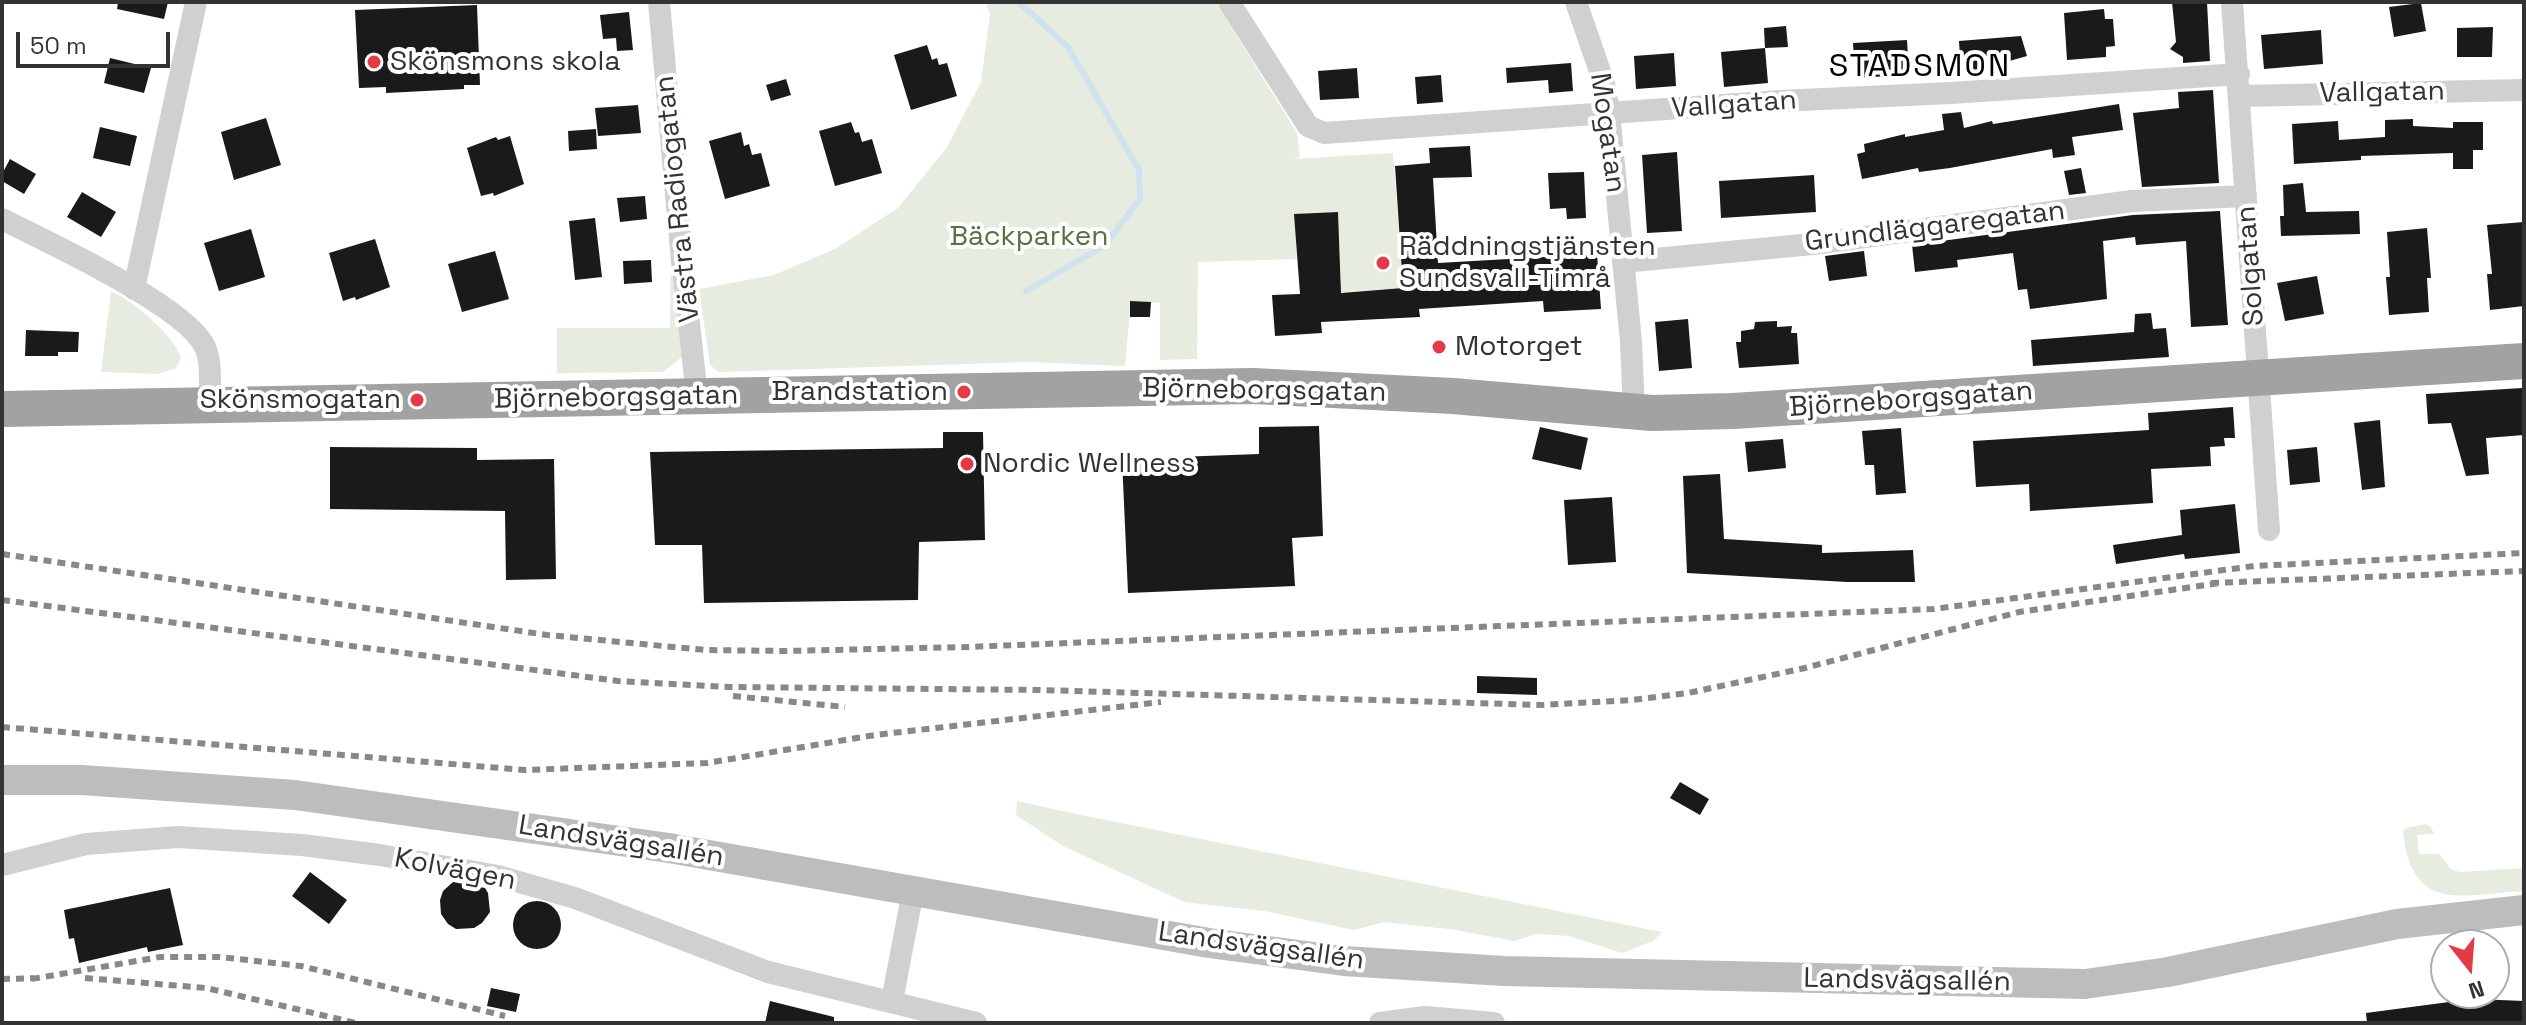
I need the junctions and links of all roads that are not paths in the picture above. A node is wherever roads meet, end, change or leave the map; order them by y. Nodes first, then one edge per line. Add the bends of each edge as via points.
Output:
1 (196, 2) edge
2 (659, 2) edge
3 (1229, 2) edge
4 (1576, 2) edge
5 (2232, 2) edge
6 (2240, 85) junction
7 (2524, 90) edge
8 (1609, 113) junction
9 (2246, 196) junction
10 (2, 219) edge
11 (1623, 262) junction
12 (134, 289) junction
13 (2524, 361) edge
14 (2259, 378) junction
15 (697, 396) junction
16 (210, 406) junction
17 (2, 409) edge
18 (1634, 411) junction
19 (2269, 530) dead end
20 (2, 780) edge
21 (2, 865) edge
22 (913, 891) junction
23 (2524, 910) edge
24 (892, 1001) junction
25 (976, 1023) edge
26 (1380, 1023) edge
27 (1494, 1023) edge

1 - 12 street
2 - 15 street, Västra Radiogatan
3 - 8 street, Vallgatan via 1308,126 1324,133
4 - 8 street, Mogatan
5 - 6 street, Solgatan
6 - 7 street, Vallgatan
6 - 8 street, Vallgatan
6 - 9 street, Solgatan
8 - 11 street, Mogatan
9 - 11 street, Grundläggaregatan via 2132,201 1813,244
9 - 14 street, Solgatan
10 - 12 street
11 - 18 street, Mogatan
12 - 16 street via 184,322 204,344
13 - 14 highway, Björneborgsgatan
14 - 18 highway, Björneborgsgatan via 1733,411
14 - 19 street, Solgatan
15 - 16 highway, Björneborgsgatan
15 - 18 highway, Björneborgsgatan via 1253,386
16 - 17 highway, Björneborgsgatan
20 - 22 main road, Landsvägsallén via 82,780 295,795 669,848
21 - 24 street, Kolvägen via 86,844 178,837 380,855 537,887 768,972
22 - 23 main road, Landsvägsallén via 1344,961 1504,971 2062,984 2168,972 2397,924
22 - 24 street
24 - 25 street, Kolvägen
26 - 27 street via 1425,1017

